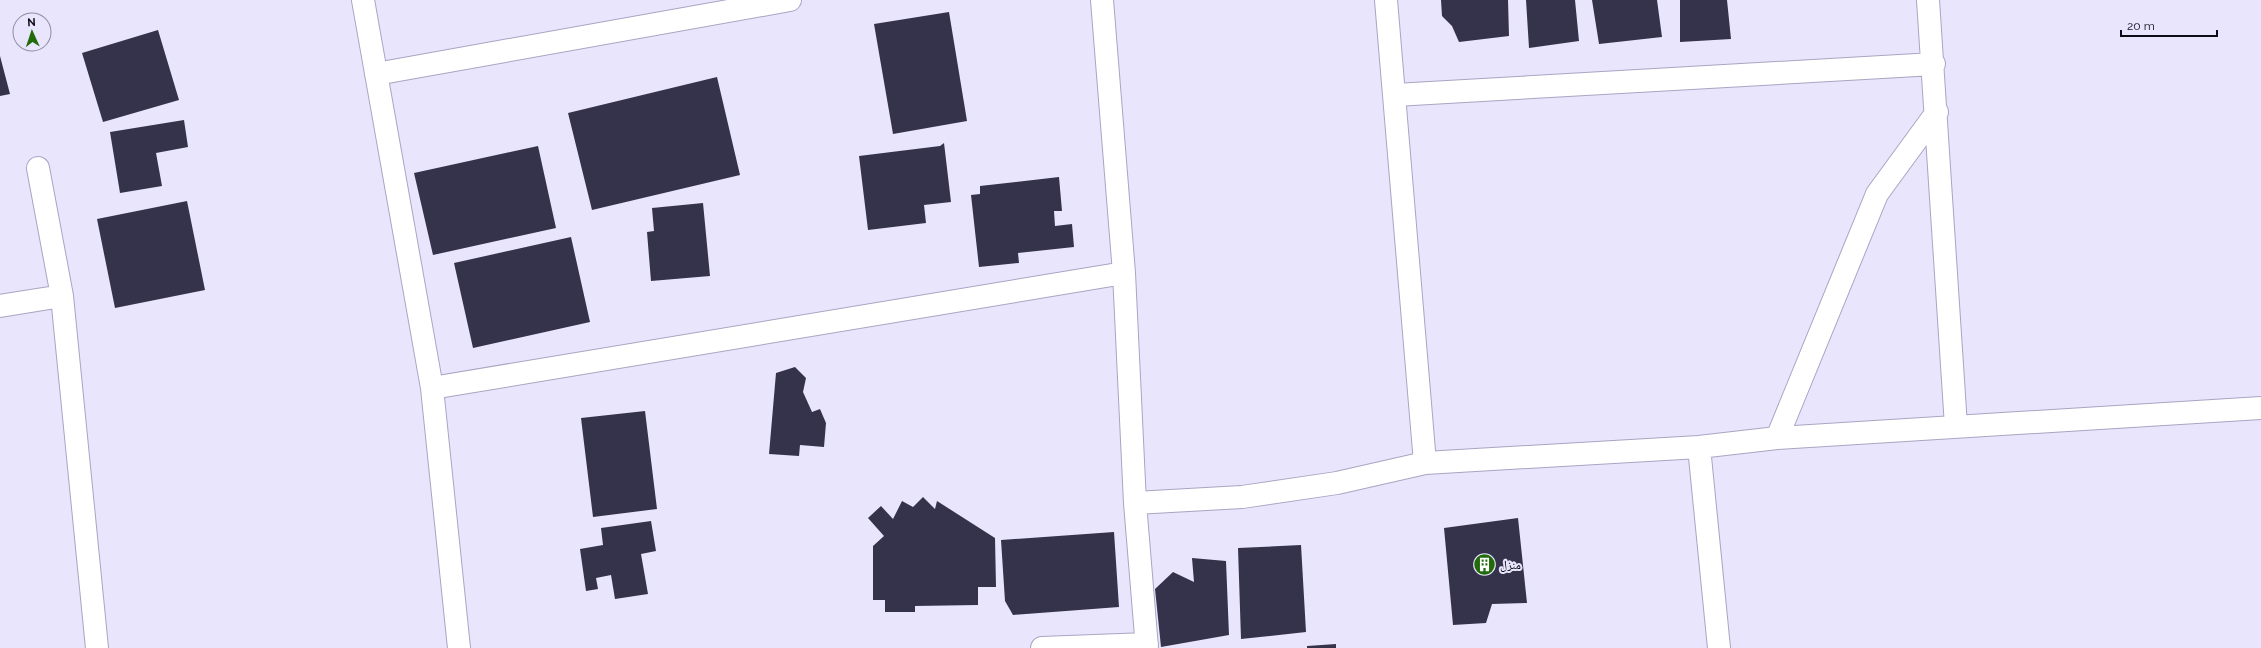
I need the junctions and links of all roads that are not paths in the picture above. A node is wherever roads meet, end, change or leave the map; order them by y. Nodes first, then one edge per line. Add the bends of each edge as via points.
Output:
1 (363, 0) edge
2 (790, 0) edge
3 (1102, 0) edge
4 (1386, 0) edge
5 (1928, 0) edge
6 (1934, 64) junction
7 (376, 74) junction
8 (1395, 95) junction
9 (1937, 112) junction
10 (38, 168) dead end
11 (1124, 273) junction
12 (62, 296) junction
13 (0, 306) edge
14 (432, 388) junction
15 (2261, 408) edge
16 (1956, 426) junction
17 (1777, 438) junction
18 (1699, 447) junction
19 (1425, 463) junction
20 (1135, 503) junction
21 (1147, 646) edge
22 (97, 648) edge
23 (459, 648) edge
24 (1042, 648) edge
25 (1720, 648) edge

1 - 7 street
2 - 7 street
3 - 11 street
4 - 8 street
5 - 6 street
6 - 8 street
6 - 9 street
7 - 14 street
8 - 19 street
9 - 16 street
9 - 17 street via 1877,194
10 - 12 street
11 - 14 street
11 - 20 street
12 - 13 street
12 - 22 street
14 - 23 street
15 - 16 street
16 - 17 street
17 - 18 street
18 - 19 street
18 - 25 street
19 - 20 street via 1337,483 1242,497
20 - 21 street
21 - 24 street

